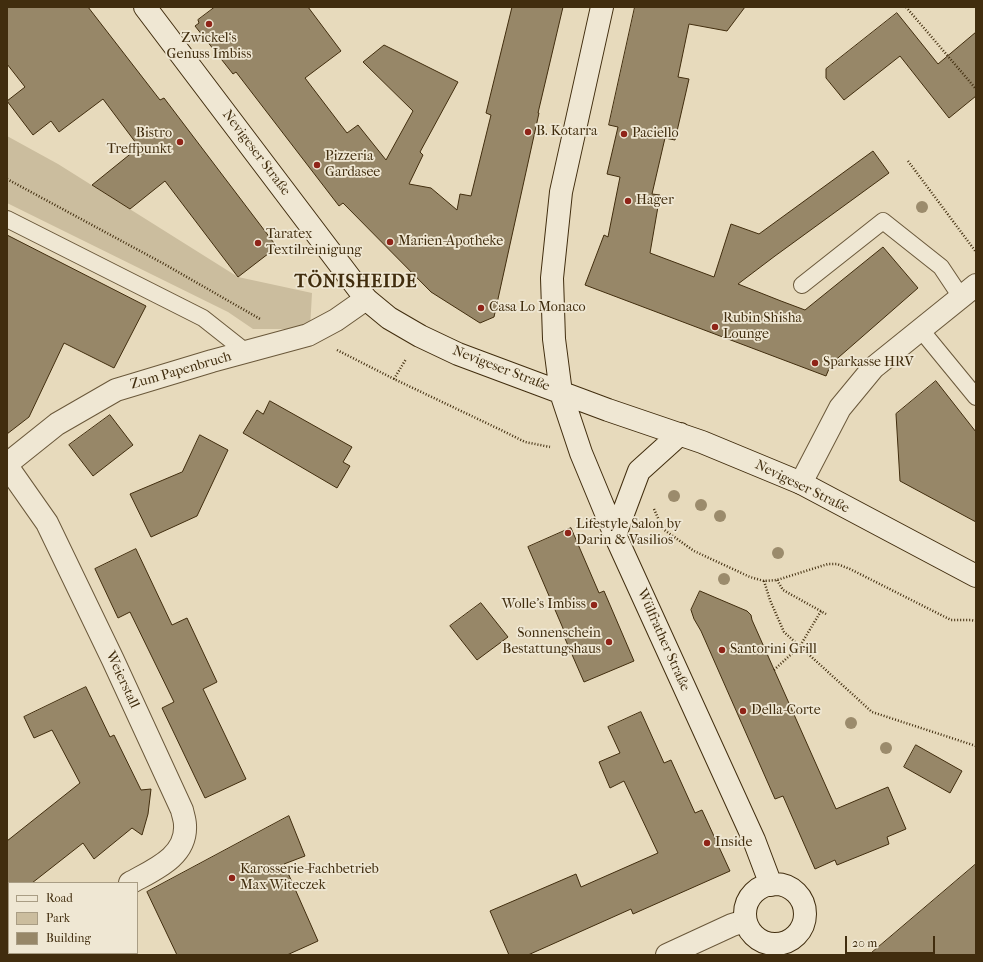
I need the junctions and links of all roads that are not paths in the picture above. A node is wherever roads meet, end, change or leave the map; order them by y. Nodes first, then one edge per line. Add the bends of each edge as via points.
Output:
1 (145, 7) edge
2 (602, 7) edge
3 (7, 219) edge
4 (802, 285) dead end
5 (969, 291) edge
6 (366, 299) junction
7 (921, 330) junction
8 (246, 352) junction
9 (561, 393) junction
10 (976, 397) edge
11 (680, 434) junction
12 (7, 465) edge
13 (801, 483) junction
14 (615, 535) junction
15 (976, 576) edge
16 (132, 882) edge
17 (771, 885) junction
18 (745, 921) junction
19 (796, 947) edge
20 (666, 955) edge

1 - 6 main road, Nevigeser Straße
2 - 9 main road, Wülfrather Straße via 562,192 552,278 554,339
3 - 8 lane via 203,318
4 - 5 lane via 883,221
5 - 7 main road
6 - 8 main road, Zum Papenbruch via 336,320 308,335
6 - 9 main road, Nevigeser Straße via 389,318 420,336 458,354
7 - 10 lane
7 - 13 main road via 873,368 840,408
8 - 12 main road, Zum Papenbruch via 116,390 57,424
9 - 11 main road, Nevigeser Straße
9 - 14 main road, Wülfrather Straße via 581,453
11 - 13 main road, Nevigeser Straße
11 - 14 main road via 639,471
12 - 16 main road, Weierstall via 47,523 182,810 185,826 183,842 173,857
13 - 15 main road, Nevigeser Straße
14 - 17 main road, Wülfrather Straße via 754,840
17 - 18 main road via 753,893 745,911
17 - 19 main road via 781,885 790,889 798,895 802,903 805,913
18 - 19 main road via 749,930 764,943 784,943
18 - 20 main road

